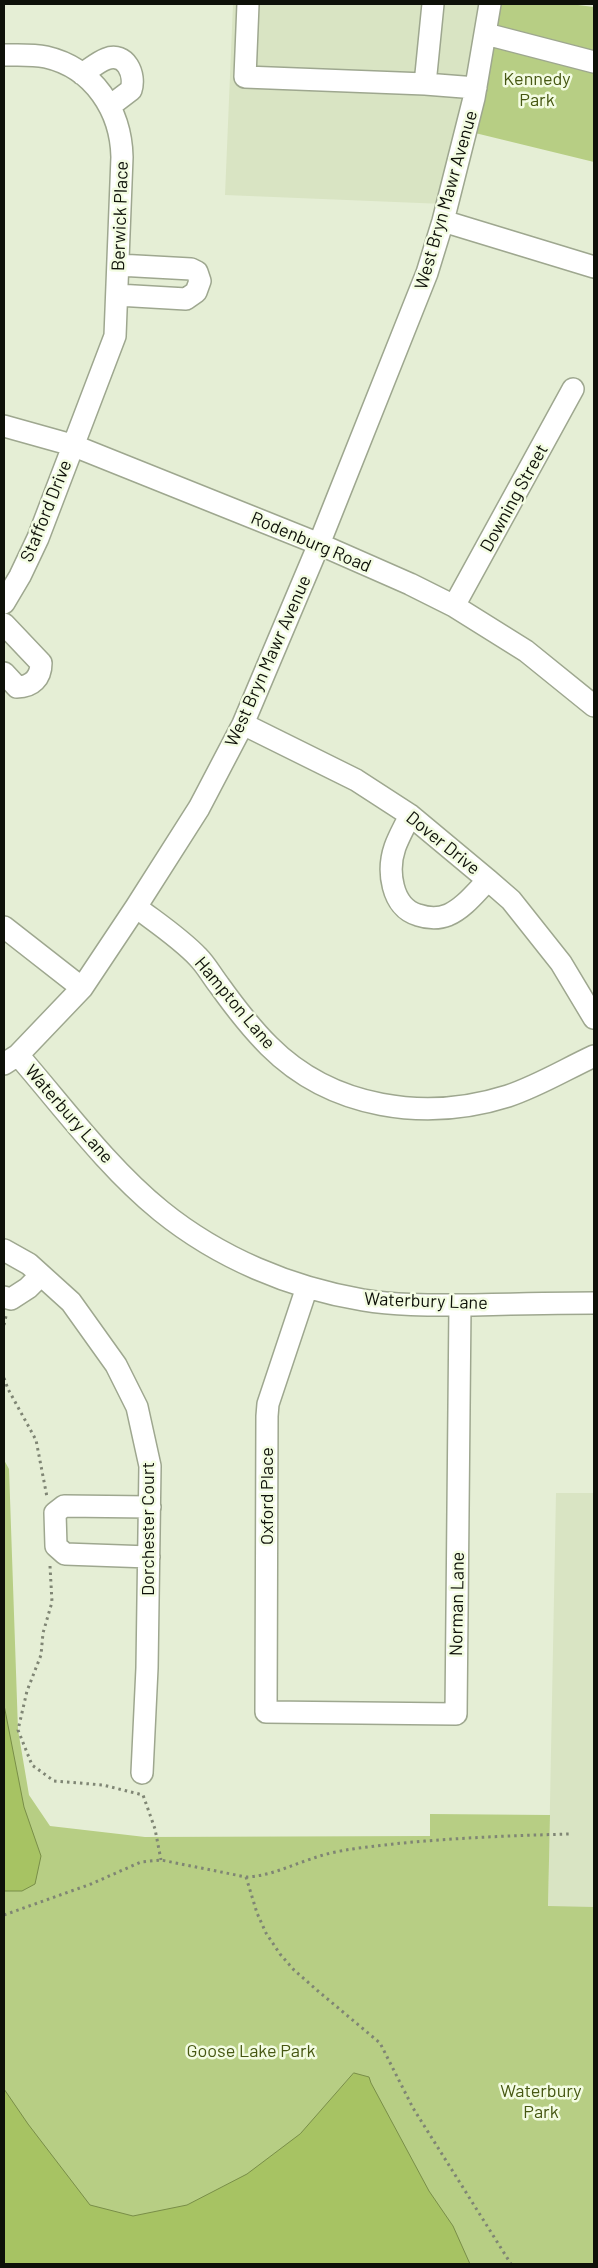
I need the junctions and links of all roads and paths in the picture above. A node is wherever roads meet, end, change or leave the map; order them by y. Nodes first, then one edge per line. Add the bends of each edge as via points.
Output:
1 (248, 4) edge
2 (434, 4) edge
3 (490, 4) edge
4 (486, 34) junction
5 (4, 55) edge
6 (594, 62) edge
7 (82, 74) junction
8 (425, 84) junction
9 (476, 88) junction
10 (110, 106) junction
11 (444, 221) junction
12 (118, 265) junction
13 (594, 267) edge
14 (117, 295) junction
15 (573, 390) dead end
16 (4, 426) edge
17 (72, 445) junction
18 (319, 544) junction
19 (4, 603) edge
20 (454, 606) junction
21 (4, 624) edge
22 (4, 673) edge
23 (594, 706) edge
24 (243, 724) junction
25 (410, 815) junction
26 (488, 880) junction
27 (136, 907) junction
28 (4, 927) edge
29 (82, 988) junction
30 (594, 1018) edge
31 (594, 1056) edge
32 (11, 1059) edge
33 (4, 1250) edge
34 (41, 1275) junction
35 (307, 1287) junction
36 (4, 1297) edge
37 (594, 1303) edge
38 (460, 1305) junction
39 (4, 1378) edge
40 (47, 1499) dead end
41 (150, 1507) junction
42 (148, 1557) junction
43 (49, 1558) dead end
44 (266, 1712) joint
45 (142, 1773) dead end
46 (570, 1834) dead end
47 (161, 1860) junction
48 (246, 1877) junction
49 (4, 1915) edge
50 (511, 2264) edge

1 - 8 street via 244,77
2 - 8 street
3 - 4 street, West Bryn Mawr Avenue
4 - 6 street
4 - 9 street, West Bryn Mawr Avenue
5 - 7 street, Berwick Place via 47,57
7 - 10 street, Berwick Place via 98,88
7 - 10 street via 105,59 112,58 129,66 134,78 131,90
8 - 9 street
9 - 11 street, West Bryn Mawr Avenue
10 - 12 street, Berwick Place via 122,142
11 - 13 street
11 - 18 street, West Bryn Mawr Avenue via 400,345
12 - 14 street, Berwick Place
12 - 14 street via 191,269 197,272 200,281 196,292 186,299
14 - 17 street, Berwick Place via 115,336
15 - 20 street, Downing Street
16 - 17 street, Rodenburg Road
17 - 18 street, Rodenburg Road
17 - 19 street, Stafford Drive via 38,538
18 - 20 street, Rodenburg Road
18 - 24 street, West Bryn Mawr Avenue
20 - 23 street, Rodenburg Road via 526,651
21 - 22 street via 41,663 36,680 24,687 17,687
24 - 25 street, Dover Drive via 356,780
24 - 27 street, West Bryn Mawr Avenue via 198,808
25 - 26 street, Dover Drive
25 - 26 street via 395,848 392,873 395,895 411,913 428,918 447,916
26 - 30 street, Dover Drive via 511,900 560,963
27 - 29 street, West Bryn Mawr Avenue
27 - 31 street, Hampton Lane via 199,958 245,1020 270,1047 308,1076 363,1102 428,1110 477,1105 520,1091
28 - 29 street
29 - 32 street, West Bryn Mawr Avenue
32 - 35 street, Waterbury Lane via 162,1211 224,1253 268,1274
33 - 34 street, Dorchester Court
34 - 36 street via 11,1299
34 - 41 street, Dorchester Court via 71,1302 116,1365 137,1406 150,1466
35 - 38 street, Waterbury Lane via 364,1300
35 - 44 street, Oxford Place via 268,1404
37 - 38 street, Waterbury Lane
38 - 44 street, Norman Lane via 456,1714
39 - 40 path via 36,1440
41 - 42 street, Dorchester Court
41 - 42 street via 64,1506 55,1513 56,1546 65,1554
42 - 45 street, Dorchester Court
43 - 47 path via 52,1602 43,1632 41,1655 27,1691 18,1730 32,1765 54,1781 103,1785 143,1794
46 - 48 path via 503,1836 351,1850 312,1858 271,1874
47 - 48 path
47 - 49 path via 141,1862
48 - 50 path via 266,1933 280,1954 380,2043 413,2108

